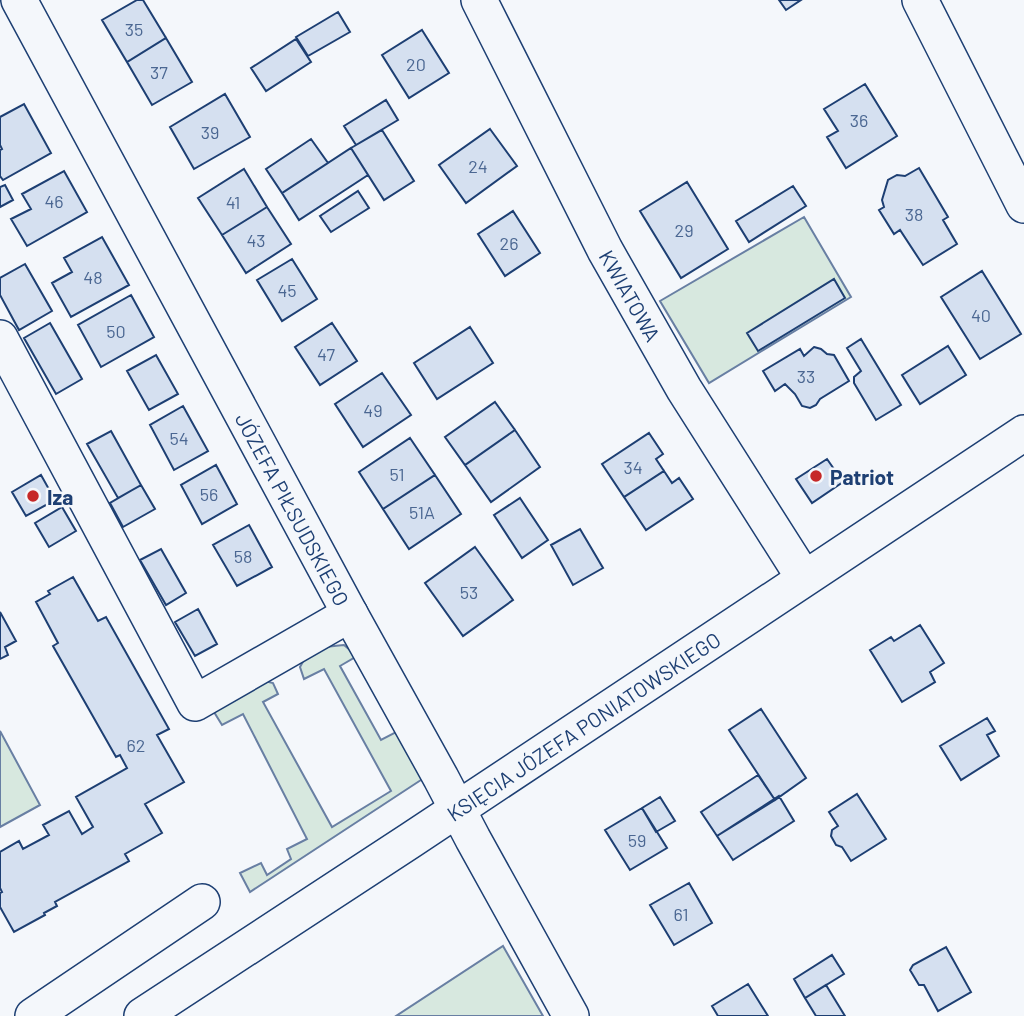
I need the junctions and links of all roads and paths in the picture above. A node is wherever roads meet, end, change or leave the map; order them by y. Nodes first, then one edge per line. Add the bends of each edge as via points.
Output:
1 (19, 0) edge
2 (479, 0) edge
3 (920, 0) edge
4 (1024, 205) edge
5 (0, 338) edge
6 (1024, 433) edge
7 (804, 578) junction
8 (350, 614) junction
9 (457, 810) junction
10 (202, 902) dead end
11 (33, 1016) edge
12 (142, 1016) edge
13 (571, 1016) edge

1 - 8 street, JÓZEFA PIŁSUDSKIEGO
2 - 7 street, KWIATOWA via 605,250 684,389
3 - 4 street
5 - 8 street via 195,703
6 - 7 street, KSIĘCIA JÓZEFA PONIATOWSKIEGO
7 - 9 street, KSIĘCIA JÓZEFA PONIATOWSKIEGO
8 - 9 street, JÓZEFA PIŁSUDSKIEGO
9 - 12 street, KSIĘCIA JÓZEFA PONIATOWSKIEGO
9 - 13 street, JÓZEFA PIŁSUDSKIEGO
10 - 11 street

